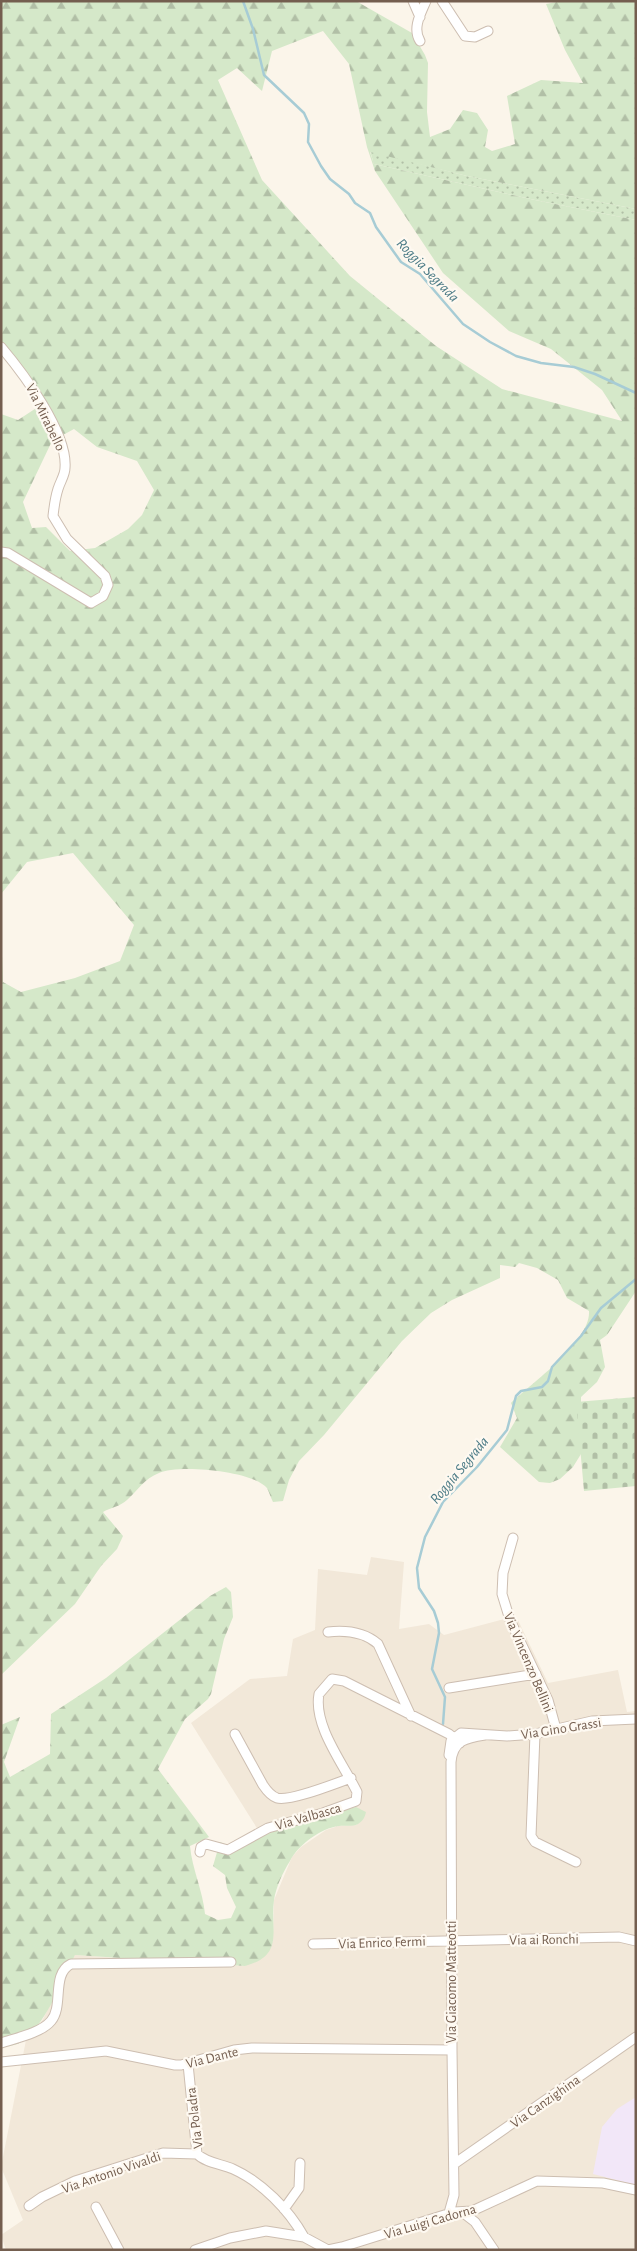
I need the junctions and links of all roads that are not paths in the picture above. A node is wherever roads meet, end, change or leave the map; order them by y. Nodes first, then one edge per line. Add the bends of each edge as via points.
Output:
1 (413, 1) edge
2 (426, 1) edge
3 (442, 1) edge
4 (420, 17) junction
5 (488, 31) dead end
6 (420, 41) dead end
7 (1, 346) edge
8 (1, 552) edge
9 (513, 1538) dead end
10 (328, 1632) dead end
11 (536, 1674) junction
12 (450, 1688) dead end
13 (411, 1716) junction
14 (636, 1719) edge
15 (556, 1728) junction
16 (235, 1734) dead end
17 (535, 1734) junction
18 (457, 1740) junction
19 (351, 1778) junction
20 (200, 1852) dead end
21 (576, 1862) dead end
22 (451, 1940) junction
23 (636, 1941) edge
24 (313, 1944) dead end
25 (231, 1962) dead end
26 (636, 2037) edge
27 (1, 2044) edge
28 (452, 2050) junction
29 (2, 2061) edge
30 (188, 2064) junction
31 (197, 2154) junction
32 (300, 2163) dead end
33 (454, 2164) junction
34 (636, 2190) edge
35 (454, 2201) junction
36 (30, 2206) dead end
37 (96, 2207) dead end
38 (284, 2209) junction
39 (463, 2212) junction
40 (449, 2213) junction
41 (304, 2236) junction
42 (341, 2248) edge
43 (119, 2250) edge
44 (195, 2250) edge
45 (494, 2250) edge

1 - 4 street
2 - 4 street
3 - 5 street via 465,36
4 - 6 street via 416,33
7 - 8 street, Via Mirabello via 27,378 65,455 65,469 53,516 67,539 105,576 108,585 103,596 91,603 8,553
9 - 11 street, Via Vincenzo Bellini via 503,1573 502,1594 510,1620
10 - 13 street via 353,1632 378,1644
11 - 12 street
11 - 15 street, Via Vincenzo Bellini
13 - 18 street, Via Valbasca
13 - 19 street, Via Valbasca via 344,1681 335,1678 329,1681 318,1698 322,1724
14 - 15 street, Via Gino Grassi via 592,1721
15 - 17 street, Via Gino Grassi
16 - 19 street via 267,1792 276,1798 290,1798
17 - 18 street, Via Gino Grassi via 486,1735
17 - 21 street via 531,1836 536,1842
18 - 22 street, Via Giacomo Matteotti via 451,1762
19 - 20 street, Via Valbasca via 358,1794 354,1802 268,1828 232,1849 206,1844
22 - 23 street, Via ai Ronchi via 619,1937
22 - 24 street, Via Enrico Fermi
22 - 28 street, Via Giacomo Matteotti
25 - 27 street via 72,1964 63,1971 56,2012 50,2023
26 - 33 street, Via Canzighina
28 - 30 street, Via Dante via 252,2048
28 - 33 street, Via Giacomo Matteotti
29 - 30 street, Via Dante via 106,2051 174,2065
30 - 31 street, Via Poladra
31 - 36 street, Via Antonio Vivaldi via 163,2153 75,2181
31 - 38 street, Via Poladra via 241,2173
32 - 38 street via 300,2188
33 - 35 street, Via Giacomo Matteotti
34 - 39 street, Via Luigi Cadorna via 603,2183 537,2181 472,2212
35 - 39 street
35 - 40 street, Via Giacomo Matteotti
37 - 43 street
38 - 41 street, Via Poladra
39 - 40 street, Via Luigi Cadorna
39 - 45 street via 475,2222
40 - 42 street, Via Luigi Cadorna
41 - 42 street via 323,2248
41 - 44 street via 266,2231 230,2238

